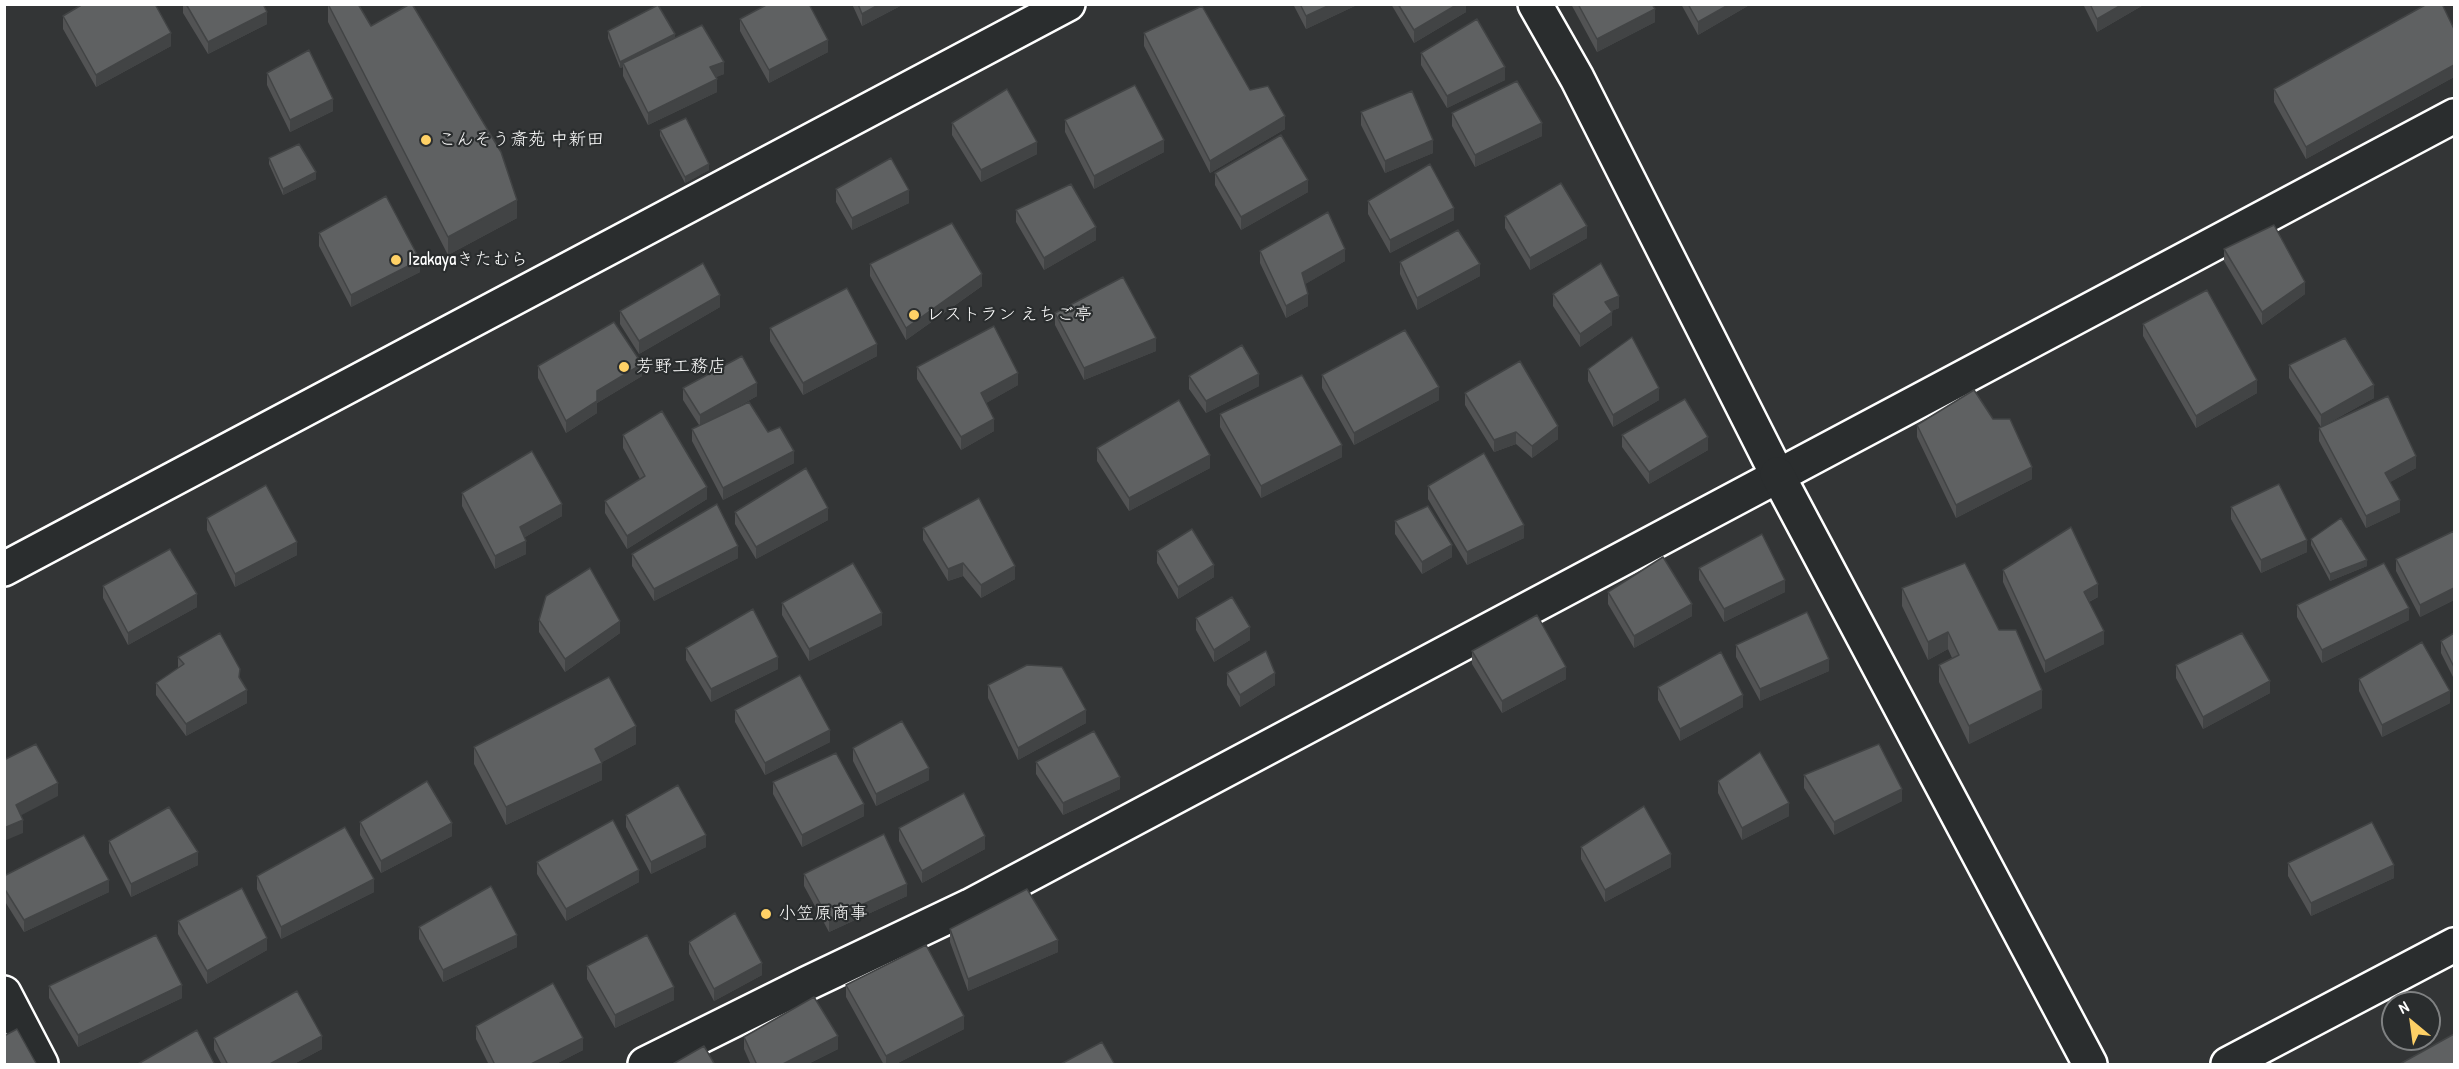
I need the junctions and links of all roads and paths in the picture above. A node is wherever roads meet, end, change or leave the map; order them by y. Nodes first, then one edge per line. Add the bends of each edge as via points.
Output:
1 (1068, 4) edge
2 (1534, 4) edge
3 (2454, 116) edge
4 (1777, 474) junction
5 (4, 569) edge
6 (2454, 945) edge
7 (4, 993) edge
8 (41, 1065) edge
9 (645, 1065) edge
10 (2090, 1065) edge
11 (2228, 1065) edge

1 - 5 street
2 - 4 street via 1578,78
3 - 4 street
4 - 9 street via 970,906
4 - 10 street
6 - 11 street
7 - 8 street

